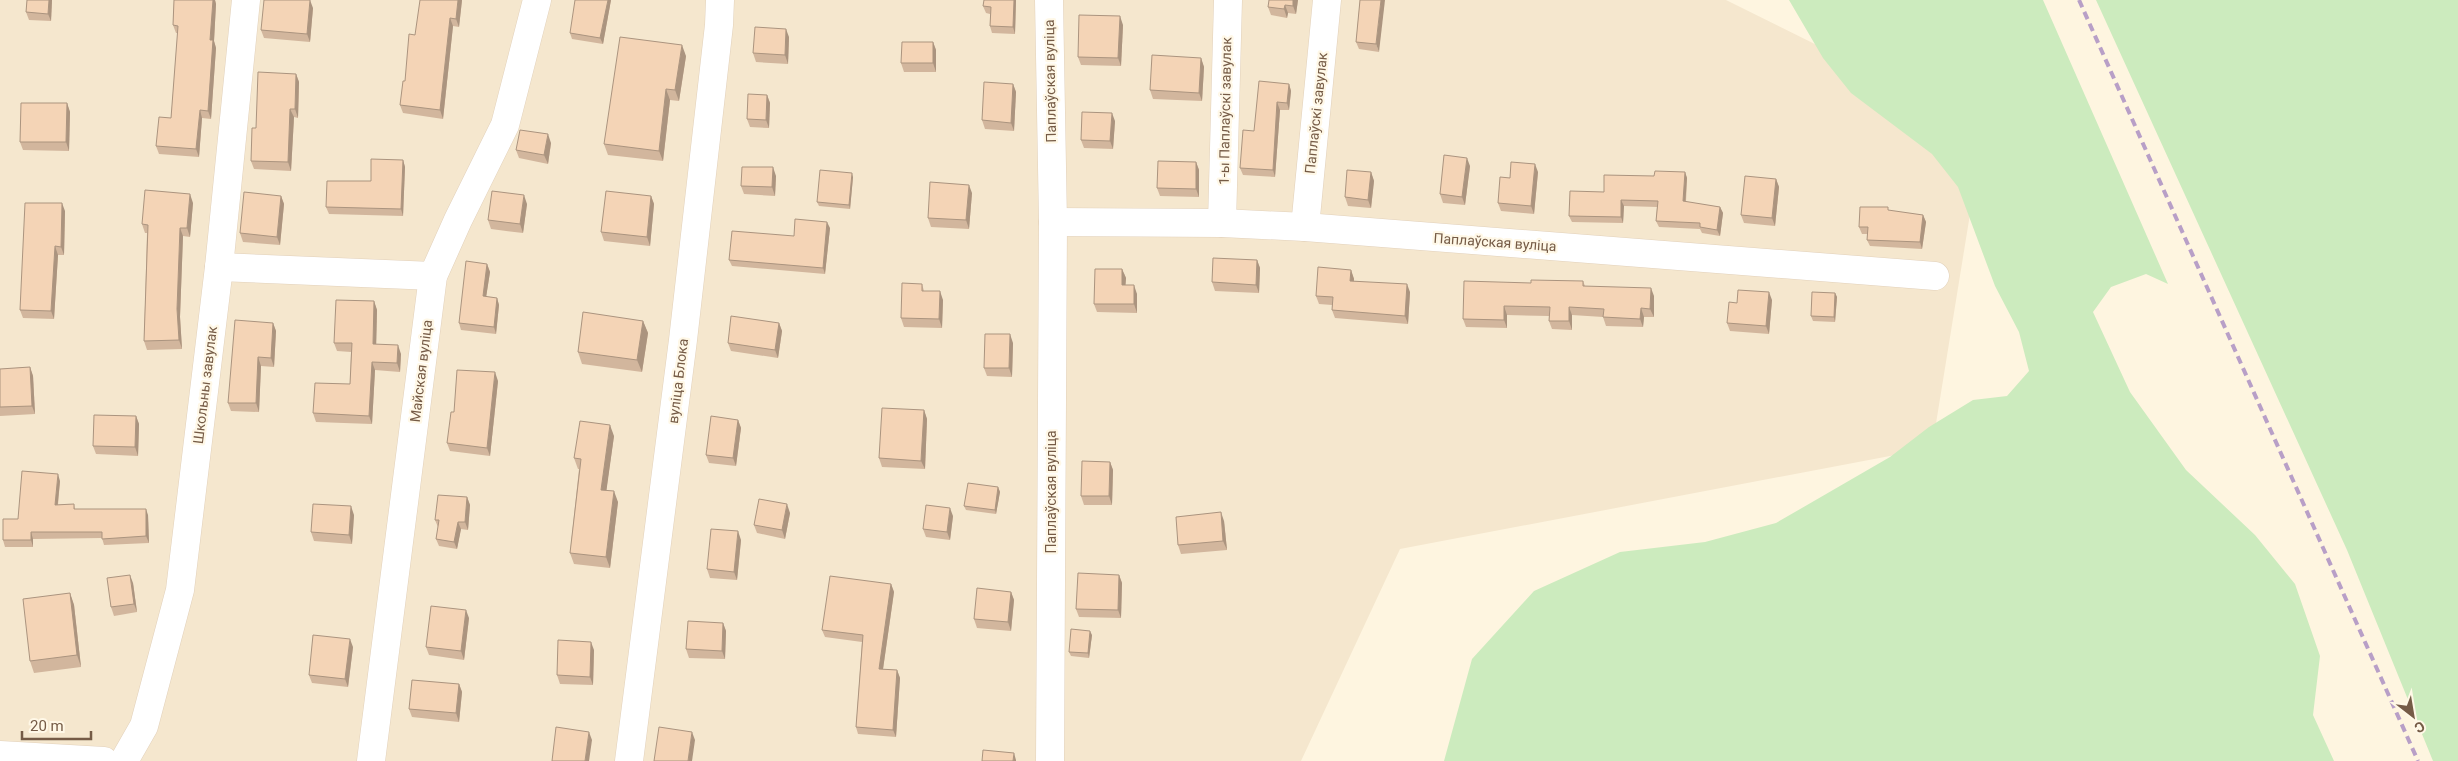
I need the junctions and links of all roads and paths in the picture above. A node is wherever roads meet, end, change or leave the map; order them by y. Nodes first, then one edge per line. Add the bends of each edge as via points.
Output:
1 (246, 0) edge
2 (537, 0) edge
3 (720, 0) edge
4 (1048, 0) edge
5 (1228, 0) edge
6 (1327, 0) edge
7 (1053, 222) junction
8 (1222, 223) junction
9 (1305, 227) junction
10 (219, 267) junction
11 (433, 276) junction
12 (1935, 276) dead end
13 (0, 755) edge
14 (104, 761) edge
15 (124, 761) edge
16 (371, 761) edge
17 (629, 761) edge
18 (1050, 761) edge

1 - 10 street, Школьны завулак
2 - 11 street, Майская вуліца via 505,125
3 - 17 street, вуліца Блока via 685,321
4 - 7 street, Паплаўская вуліца
5 - 8 street, 1-ы Паплаўскі завулак
6 - 9 street, Паплаўскі завулак
7 - 8 street, Паплаўская вуліца
7 - 18 street, Паплаўская вуліца
8 - 9 street, Паплаўская вуліца
9 - 12 street, Паплаўская вуліца
10 - 11 street
10 - 15 street, Школьны завулак via 180,590 144,726
11 - 16 street, Майская вуліца
13 - 14 street

